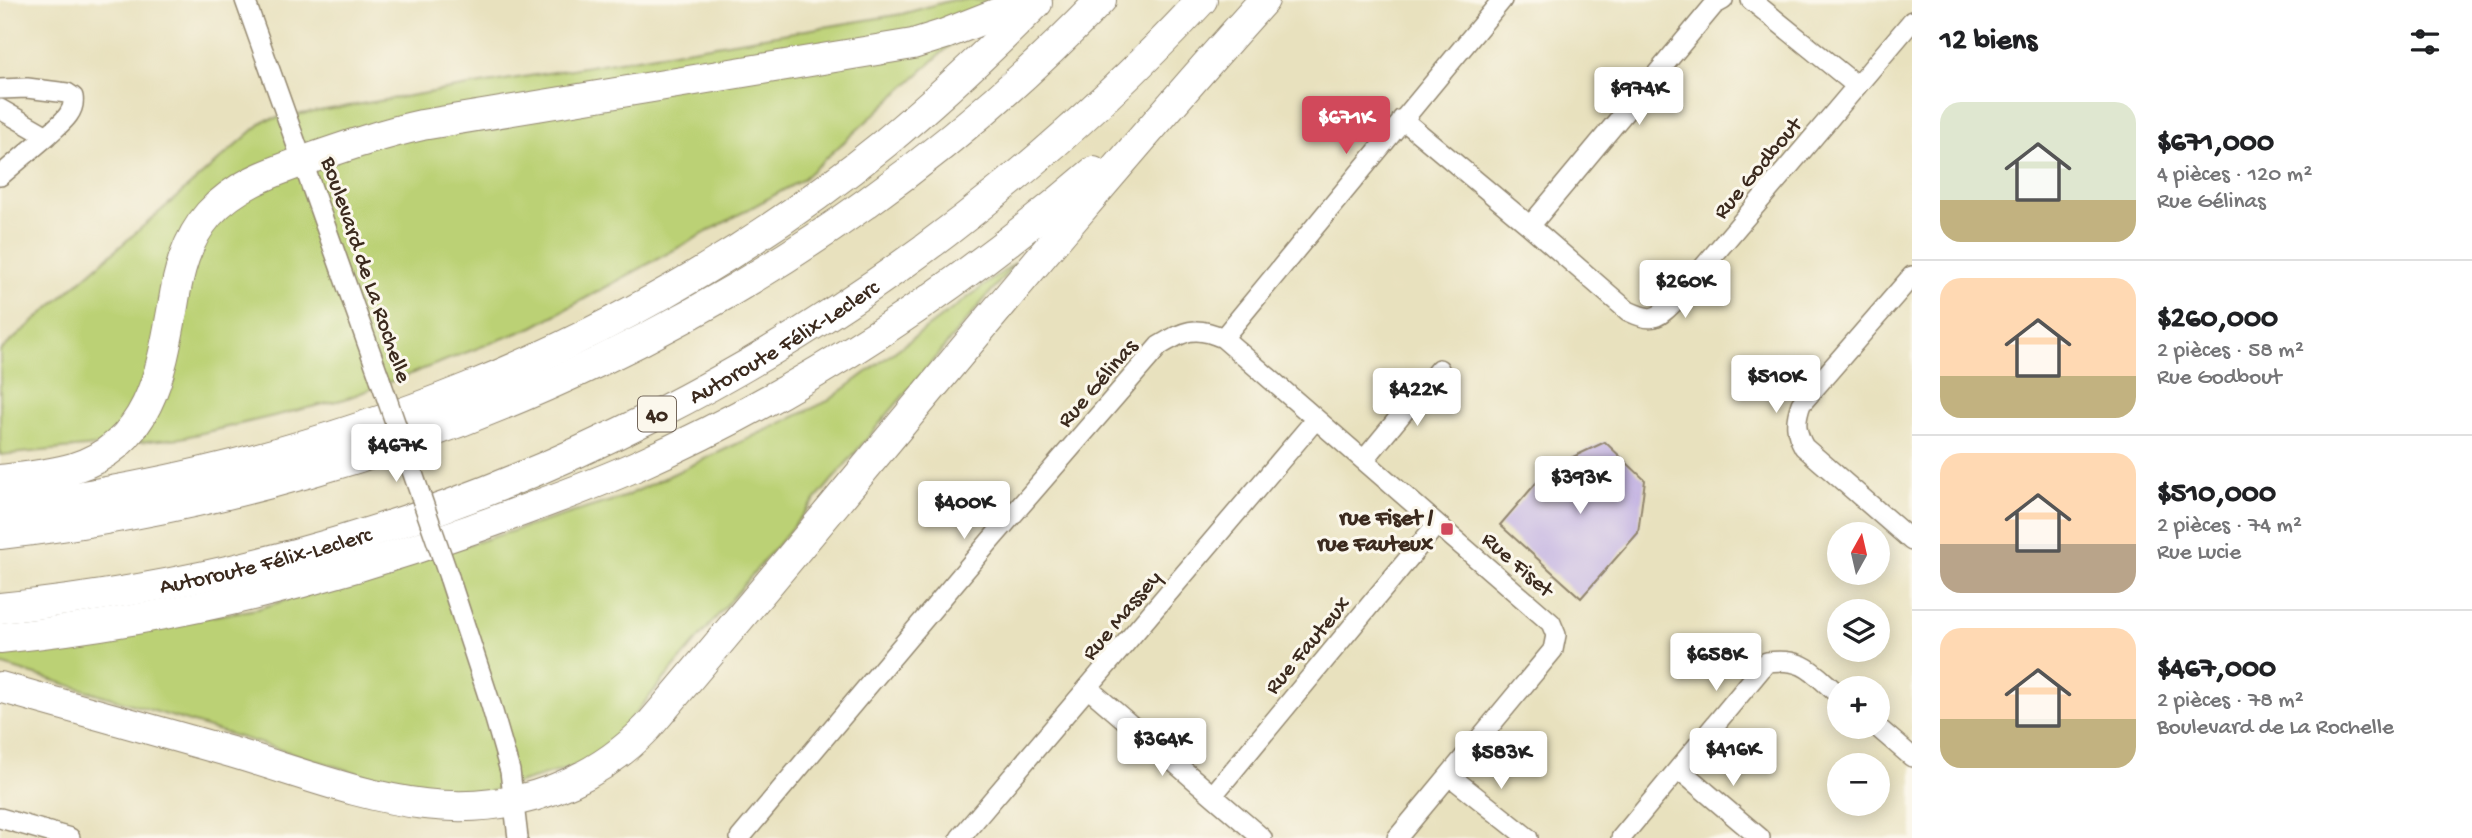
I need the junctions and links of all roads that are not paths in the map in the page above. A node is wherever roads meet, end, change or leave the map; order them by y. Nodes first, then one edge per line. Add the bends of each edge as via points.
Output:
1 (246, 0) edge
2 (1031, 0) edge
3 (1040, 0) edge
4 (1101, 0) edge
5 (1202, 0) edge
6 (1264, 0) edge
7 (1502, 0) edge
8 (1723, 0) edge
9 (1751, 0) edge
10 (1912, 21) edge
11 (1857, 86) junction
12 (0, 89) edge
13 (1170, 105) junction
14 (0, 109) edge
15 (1402, 119) junction
16 (47, 136) junction
17 (304, 161) junction
18 (0, 176) edge
19 (1530, 226) junction
20 (1912, 276) edge
21 (1223, 338) junction
22 (1440, 369) dead end
23 (1316, 419) junction
24 (1364, 460) junction
25 (0, 480) edge
26 (0, 508) edge
27 (1437, 524) junction
28 (0, 534) edge
29 (1912, 541) edge
30 (0, 608) edge
31 (0, 638) edge
32 (1827, 685) edge
33 (0, 687) edge
34 (1089, 689) junction
35 (1890, 738) edge
36 (1912, 757) edge
37 (1680, 769) junction
38 (1450, 776) junction
39 (1213, 795) junction
40 (515, 802) junction
41 (0, 818) edge
42 (70, 838) edge
43 (518, 838) edge
44 (740, 838) edge
45 (960, 838) edge
46 (1262, 838) edge
47 (1397, 838) edge
48 (1528, 838) edge
49 (1621, 838) edge
50 (1760, 838) edge

1 - 17 street, Boulevard de La Rochelle
2 - 17 highway via 913,44 422,125
3 - 26 highway via 954,84 832,184 701,271 560,348 410,410 260,458 108,492
4 - 28 highway via 976,117 854,211 726,293 590,366 448,426 298,476 156,511
5 - 30 highway, Autoroute Félix-Leclerc / 40 via 1074,128 956,228 827,318 662,412 558,462 345,539 180,580
6 - 13 highway
7 - 15 street
8 - 19 street via 1714,5
9 - 11 street
10 - 11 street, Rue Godbout
11 - 19 street, Rue Godbout via 1673,303 1653,318 1628,311
12 - 16 street via 27,88 73,97 70,114
13 - 31 highway via 1033,223 900,320 779,394 635,467 430,544 299,583 159,615
13 - 40 highway via 648,727 596,769
14 - 16 street
15 - 19 street, Rue Godbout
15 - 21 street
16 - 18 street
17 - 25 highway via 250,181 218,204 200,225 181,266 158,380 141,417 124,437 77,467
17 - 40 street, Boulevard de La Rochelle, bridge via 449,577 491,705
20 - 29 street via 1801,404 1796,420 1804,447
21 - 23 street, Rue Fiset
21 - 44 street, Rue Gélinas via 1205,330 1181,332 1159,346
22 - 24 street
23 - 24 street, Rue Fiset
23 - 34 street, Rue Massey
24 - 27 street, Rue Fiset
27 - 38 street, Rue Fiset via 1551,623 1556,635 1553,650
27 - 39 street, Rue Fauteux
32 - 37 street via 1801,663 1768,662
33 - 40 highway via 409,803 447,807
34 - 39 street
34 - 45 street, Rue Massey
35 - 36 street
37 - 49 street
37 - 50 street
38 - 47 street
38 - 48 street
39 - 46 street
40 - 43 street, Boulevard de La Rochelle
41 - 42 street

